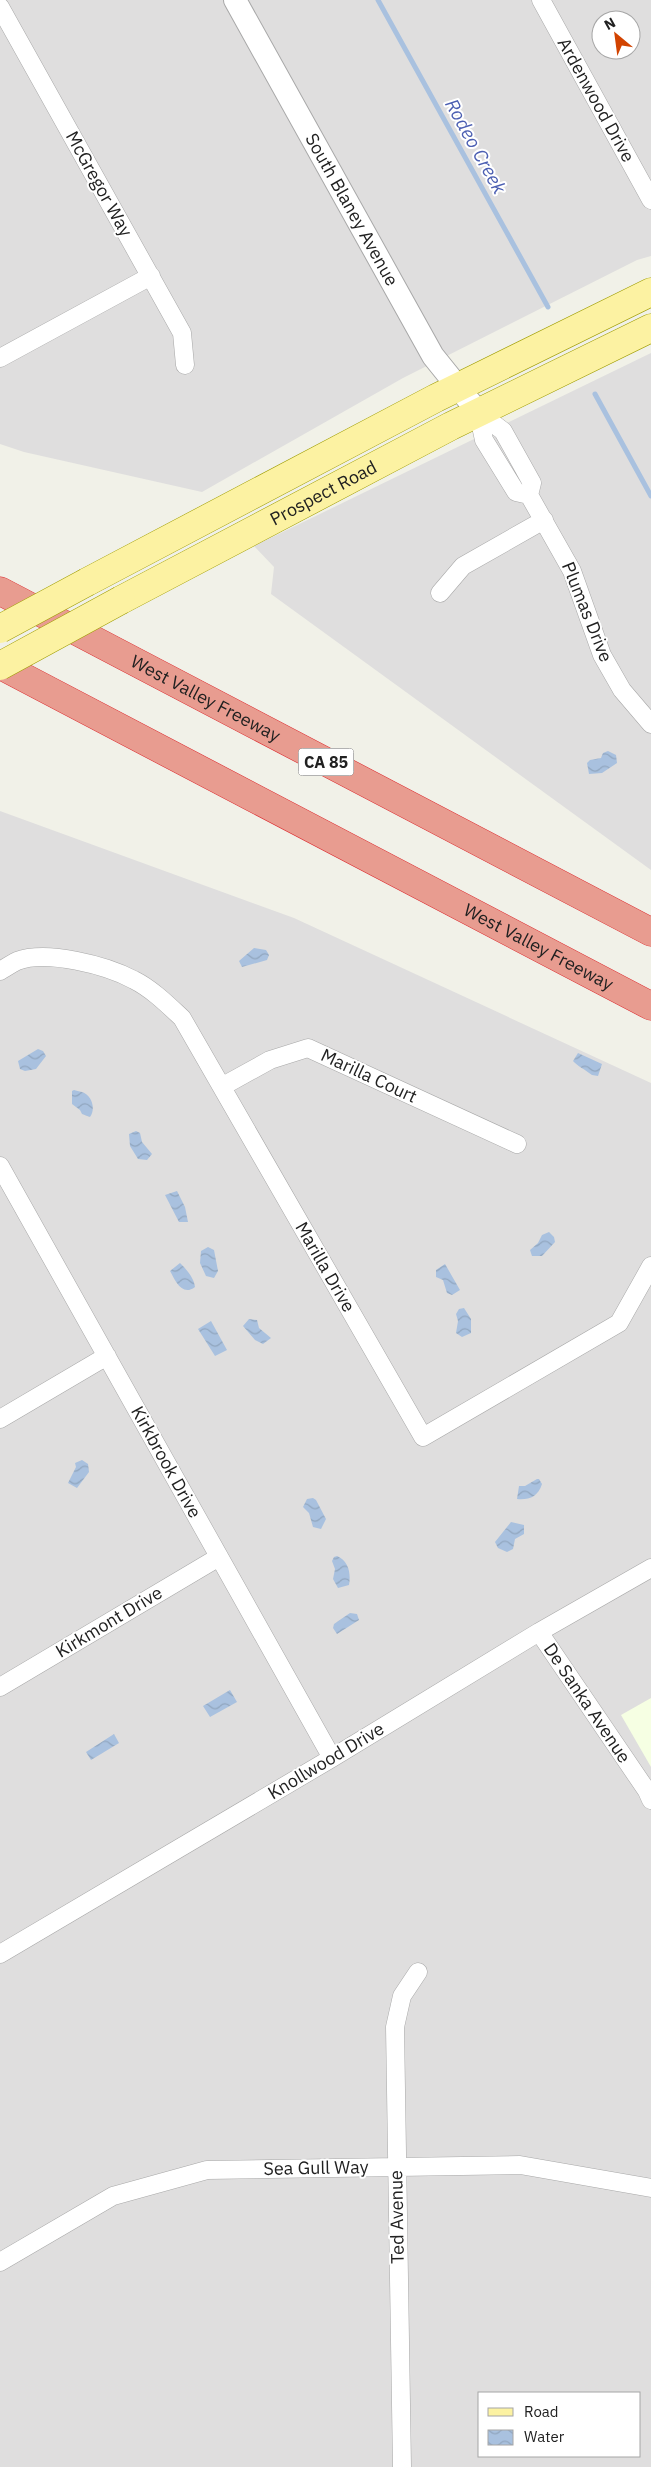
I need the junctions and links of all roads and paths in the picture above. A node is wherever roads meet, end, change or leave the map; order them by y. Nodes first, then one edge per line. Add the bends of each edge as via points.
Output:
1 (235, 0) edge
2 (541, 0) edge
3 (0, 8) edge
4 (651, 200) edge
5 (151, 276) junction
6 (651, 292) edge
7 (651, 328) edge
8 (0, 358) edge
9 (184, 365) dead end
10 (458, 387) junction
11 (478, 412) junction
12 (544, 520) junction
13 (0, 591) edge
14 (440, 593) dead end
15 (0, 628) edge
16 (0, 665) edge
17 (651, 724) edge
18 (651, 932) edge
19 (0, 971) edge
20 (651, 1006) edge
21 (222, 1086) junction
22 (517, 1144) dead end
23 (0, 1166) edge
24 (651, 1266) edge
25 (107, 1356) junction
26 (0, 1420) edge
27 (219, 1557) junction
28 (651, 1568) edge
29 (539, 1632) junction
30 (0, 1687) edge
31 (332, 1758) junction
32 (651, 1800) edge
33 (0, 1954) edge
34 (418, 1972) dead end
35 (396, 2167) junction
36 (651, 2188) edge
37 (0, 2262) edge
38 (402, 2467) edge

1 - 10 street, South Blaney Avenue via 434,356
2 - 4 street, Ardenwood Drive
3 - 5 street, McGregor Way
5 - 8 street
5 - 9 street, McGregor Way via 182,333
6 - 10 main road, Prospect Road
7 - 11 main road, Prospect Road
10 - 11 street, South Blaney Avenue
10 - 15 main road, Prospect Road, bridge
11 - 12 street, Plumas Drive via 484,440 516,492 528,495
11 - 16 main road, Prospect Road, bridge
12 - 14 street via 463,566
12 - 17 street, Plumas Drive via 572,571 602,655 622,690
13 - 18 highway, West Valley Freeway / CA 85
16 - 20 highway, West Valley Freeway
19 - 21 street, Marilla Drive via 18,961 57,957 91,964 134,980 182,1018
21 - 22 street, Marilla Court via 270,1060 308,1048
21 - 24 street, Marilla Drive via 423,1437 619,1323
23 - 25 street, Kirkbrook Drive
25 - 26 street
25 - 27 street, Kirkbrook Drive
27 - 30 street, Kirkmont Drive
27 - 31 street, Kirkbrook Drive
28 - 29 street, Knollwood Drive
29 - 31 street, Knollwood Drive
29 - 32 street, De Sanka Avenue
31 - 33 street, Knollwood Drive
34 - 35 street, Ted Avenue via 402,1996 395,2027
35 - 36 street, Sea Gull Way via 520,2165
35 - 37 street, Sea Gull Way via 207,2170 113,2196
35 - 38 street, Ted Avenue

